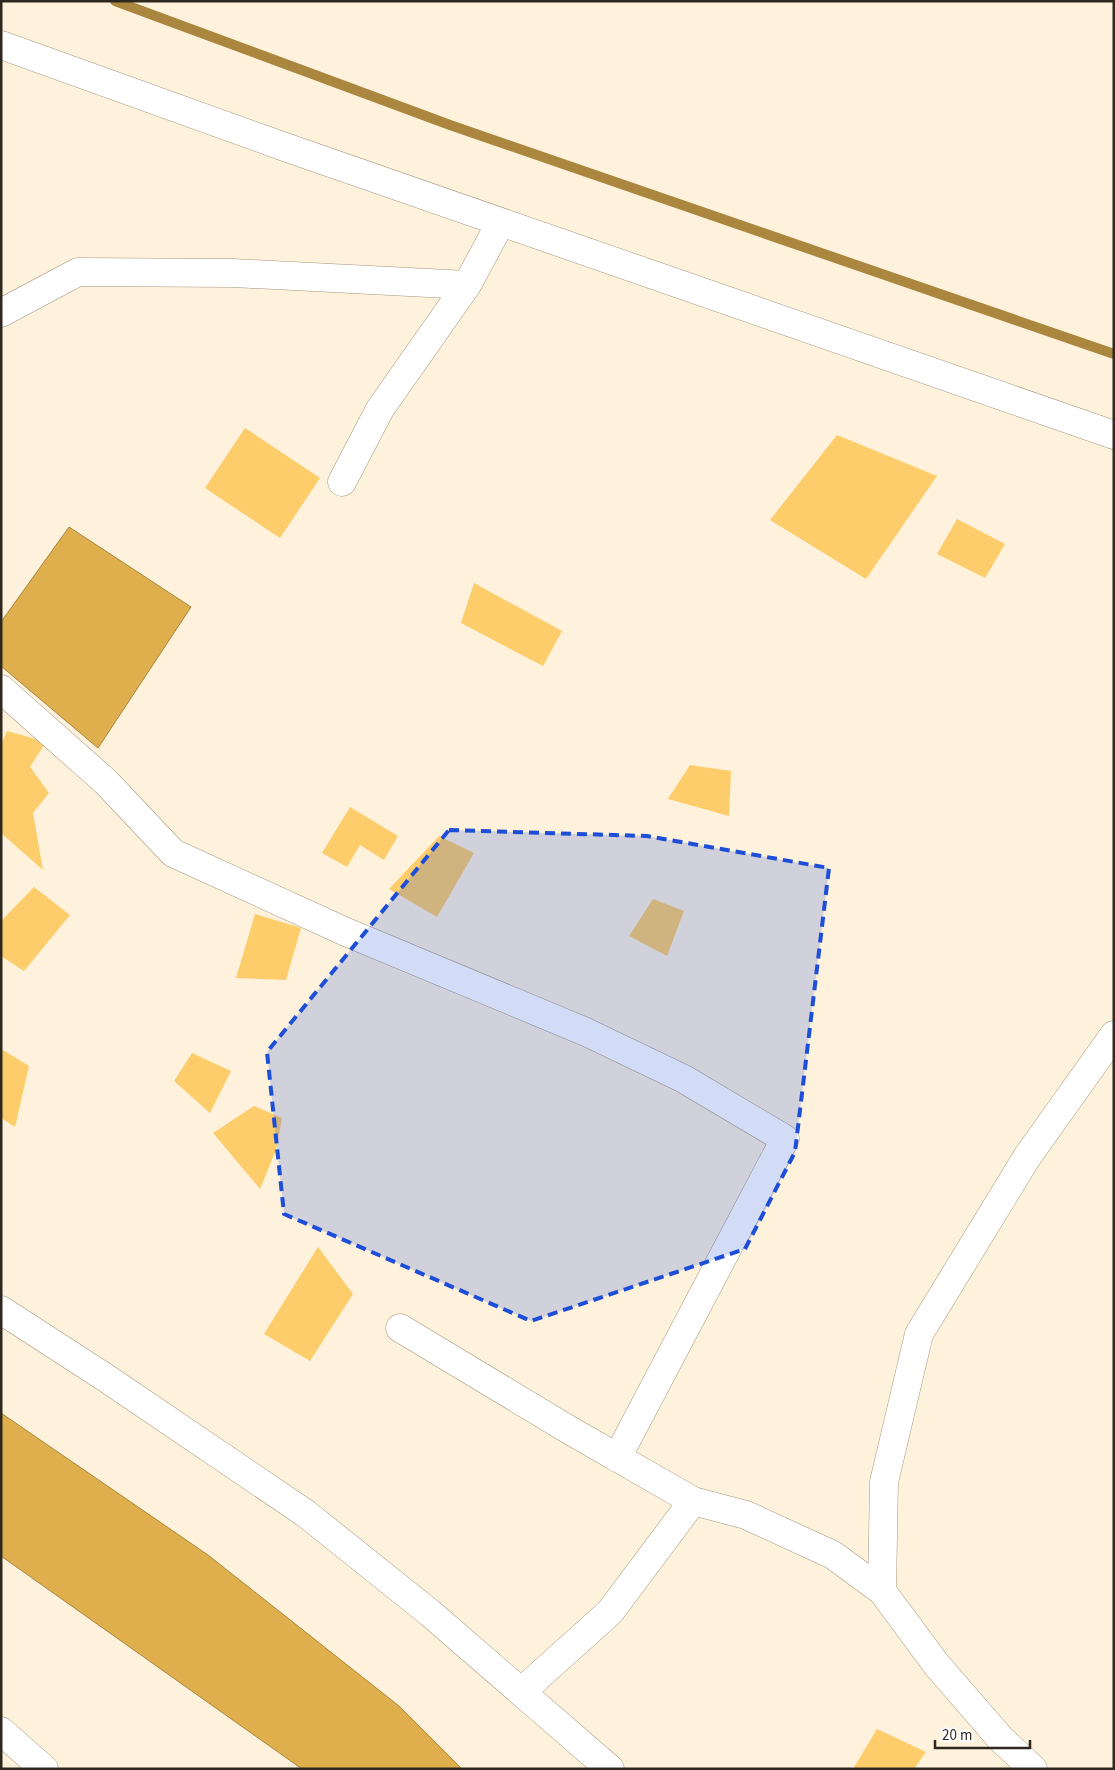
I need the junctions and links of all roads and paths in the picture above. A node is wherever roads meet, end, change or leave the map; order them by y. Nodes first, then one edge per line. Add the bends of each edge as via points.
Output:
1 (1, 45) edge
2 (501, 222) junction
3 (468, 285) junction
4 (1, 313) edge
5 (1114, 435) edge
6 (342, 482) dead end
7 (1, 689) edge
8 (1114, 1035) edge
9 (1, 1310) edge
10 (400, 1328) dead end
11 (617, 1458) junction
12 (693, 1501) junction
13 (882, 1591) junction
14 (521, 1692) junction
15 (1, 1731) edge
16 (44, 1769) edge
17 (610, 1769) edge
18 (1033, 1769) edge

1 - 2 street
2 - 3 street
2 - 5 street
3 - 4 street via 233,273 78,272
3 - 6 street via 380,409
7 - 11 street via 106,782 173,853 346,932 586,1032 684,1079 785,1139
8 - 13 street via 1027,1157 919,1334 884,1482
9 - 14 street via 305,1512
10 - 11 street
11 - 12 street
12 - 13 street via 746,1515 824,1551
12 - 14 street via 610,1612
13 - 18 street via 936,1664 1000,1738
14 - 17 street
15 - 16 street

